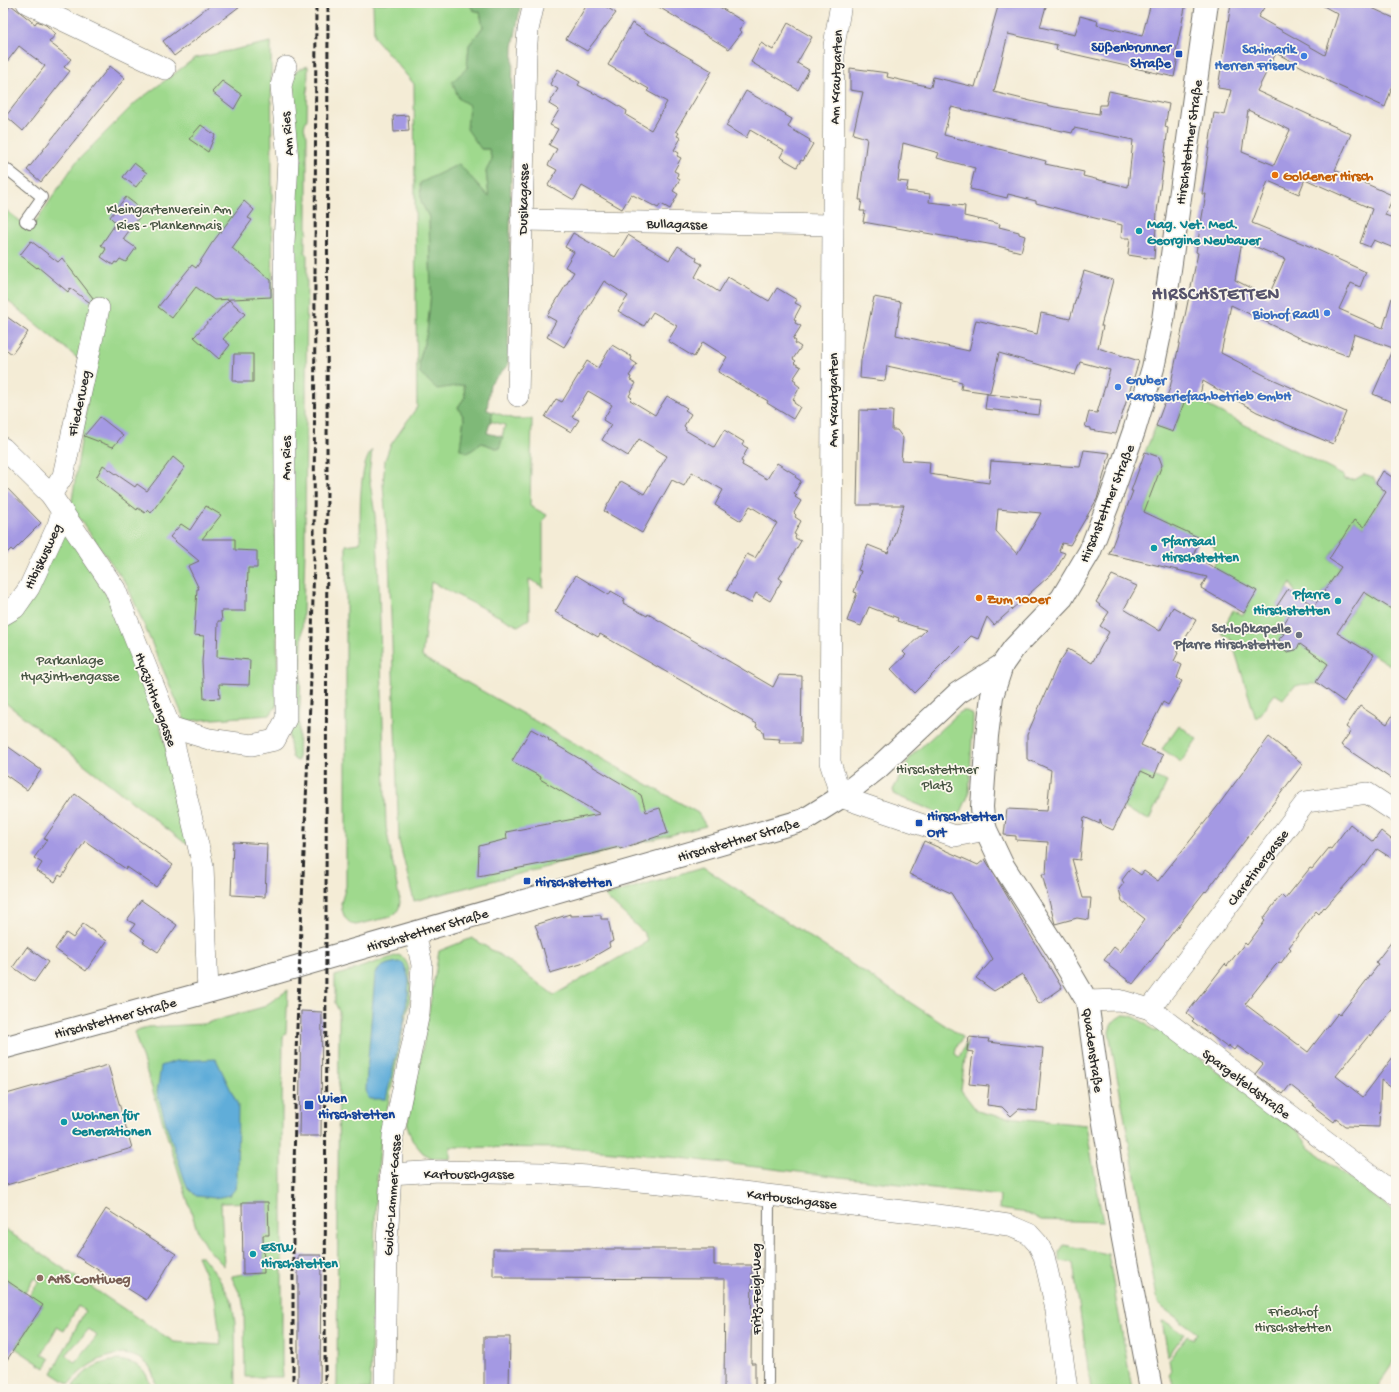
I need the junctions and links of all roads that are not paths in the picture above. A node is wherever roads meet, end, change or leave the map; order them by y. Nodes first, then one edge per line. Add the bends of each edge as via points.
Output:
1 (27, 3) edge
2 (534, 3) edge
3 (841, 3) edge
4 (1207, 3) edge
5 (286, 67) dead end
6 (165, 69) dead end
7 (3, 166) edge
8 (521, 220) junction
9 (30, 224) dead end
10 (833, 225) junction
11 (99, 308) dead end
12 (518, 396) dead end
13 (3, 448) edge
14 (56, 503) junction
15 (3, 615) edge
16 (1002, 666) junction
17 (170, 727) junction
18 (841, 797) junction
19 (1396, 812) edge
20 (986, 830) junction
21 (415, 932) junction
22 (208, 992) junction
23 (1087, 1001) junction
24 (1150, 1009) junction
25 (3, 1048) edge
26 (390, 1174) junction
27 (769, 1195) junction
28 (1396, 1195) edge
29 (768, 1383) dead end
30 (385, 1389) edge
31 (1067, 1389) edge
32 (1151, 1389) edge

1 - 6 street
2 - 8 street, Dusikagasse via 526,54
3 - 10 street, Am Krautgarten via 834,46
4 - 16 main road, Hirschstettner Straße via 1163,320 1153,368 1134,431 1090,551 1062,598 1014,648
5 - 17 street, Am Ries via 281,86 288,159 284,244 286,719 275,740 252,745 209,739
7 - 9 lane via 42,197 25,221
8 - 10 street, Bullagasse
8 - 12 street, Dusikagasse
10 - 18 street, Am Krautgarten via 830,762
11 - 14 street, Fliederweg
13 - 14 street, Hyazinthengasse
14 - 15 street, Hibiskusweg via 58,525 29,588 15,608
14 - 17 street, Hyazinthengasse via 115,589
16 - 18 main road, Hirschstettner Straße via 958,693 879,767
16 - 20 main road, Quadenstraße via 992,696 987,736 982,807
17 - 22 street, Hyazinthengasse via 203,866
18 - 20 street via 955,836
18 - 21 main road, Hirschstettner Straße via 804,820
19 - 24 street, Claretinergasse via 1367,794 1306,802
20 - 23 main road, Quadenstraße via 1002,864
21 - 22 main road, Hirschstettner Straße
21 - 26 street, Guido-Lammer-Gasse via 422,965 419,1013 394,1136
22 - 25 main road, Hirschstettner Straße
23 - 24 street, Spargelfeldstraße via 1119,1000
23 - 32 main road, Quadenstraße via 1122,1234
24 - 28 street, Spargelfeldstraße
26 - 27 street, Kartouschgasse via 551,1174
26 - 30 street, Guido-Lammer-Gasse
27 - 29 lane, Fritz-Feigl-Weg
27 - 31 street, Kartouschgasse via 991,1222 1008,1225 1030,1234 1044,1256 1060,1333

